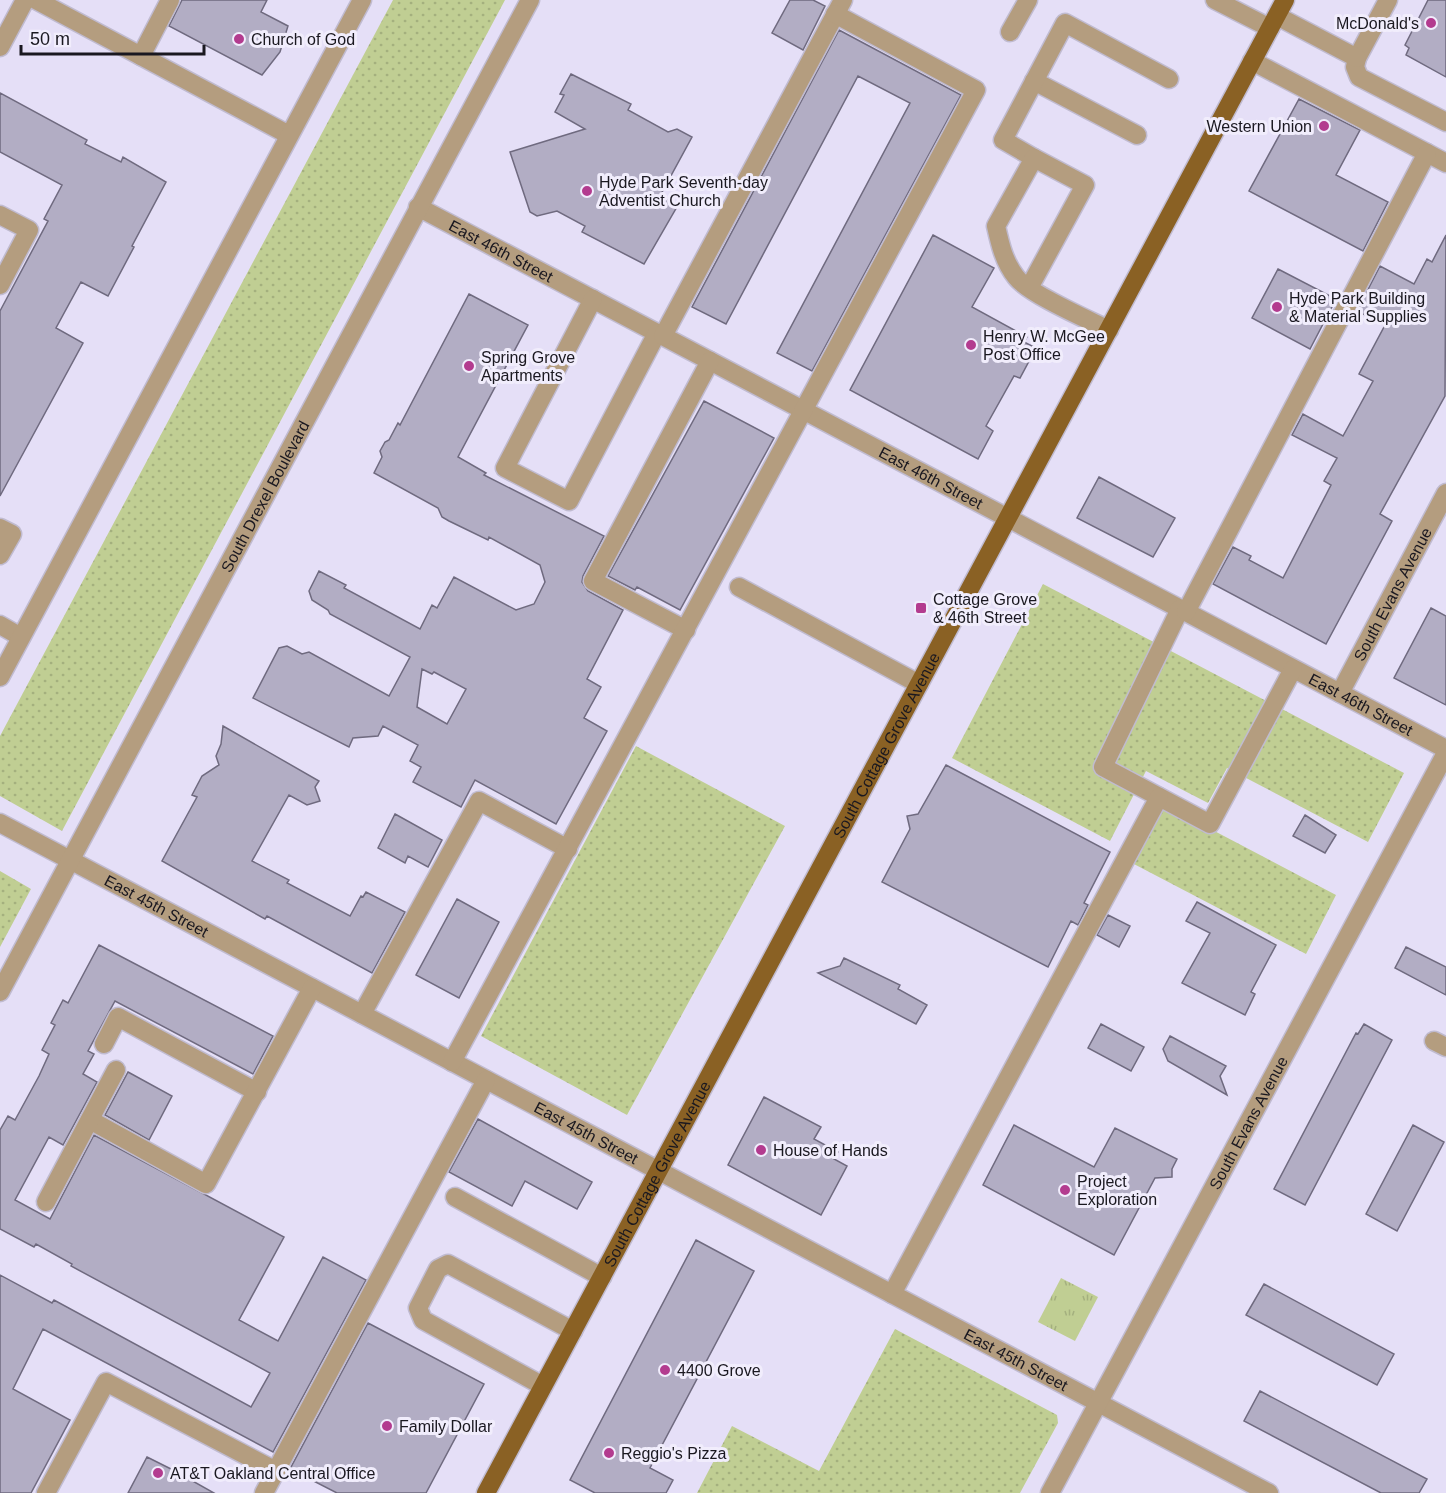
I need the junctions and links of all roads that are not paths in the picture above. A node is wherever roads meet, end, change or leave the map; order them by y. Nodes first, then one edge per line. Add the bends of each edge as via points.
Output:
1 (25, 0) edge
2 (36, 0) edge
3 (362, 0) edge
4 (530, 0) edge
5 (1028, 0) edge
6 (1215, 0) edge
7 (1285, 0) edge
8 (1388, 0) edge
9 (167, 1) edge
10 (839, 7) edge
11 (1274, 22) junction
12 (1010, 32) dead end
13 (0, 47) edge
14 (141, 56) junction
15 (1357, 58) junction
16 (1252, 61) junction
17 (1169, 79) dead end
18 (1034, 81) junction
19 (1446, 122) edge
20 (289, 135) junction
21 (1137, 135) dead end
22 (1427, 153) junction
23 (1034, 158) junction
24 (1446, 164) edge
25 (418, 207) junction
26 (0, 214) edge
27 (0, 285) edge
28 (1029, 288) junction
29 (593, 299) junction
30 (1109, 330) junction
31 (660, 334) junction
32 (710, 361) junction
33 (804, 410) junction
34 (1446, 493) edge
35 (1008, 518) junction
36 (0, 528) edge
37 (0, 555) edge
38 (739, 587) dead end
39 (1183, 611) junction
40 (0, 625) edge
41 (686, 630) junction
42 (21, 637) junction
43 (1293, 669) junction
44 (0, 677) edge
45 (919, 684) junction
46 (1340, 693) junction
47 (1446, 751) edge
48 (1158, 797) junction
49 (0, 823) edge
50 (568, 849) junction
51 (69, 860) junction
52 (312, 988) junction
53 (0, 992) edge
54 (362, 1014) junction
55 (104, 1044) dead end
56 (452, 1062) junction
57 (116, 1070) dead end
58 (486, 1080) junction
59 (256, 1092) junction
60 (90, 1120) junction
61 (658, 1171) junction
62 (454, 1197) dead end
63 (46, 1202) dead end
64 (602, 1277) junction
65 (892, 1294) junction
66 (573, 1331) junction
67 (543, 1386) junction
68 (1098, 1403) junction
69 (276, 1471) junction
70 (46, 1493) edge
71 (264, 1493) edge
72 (486, 1493) edge
73 (1050, 1493) edge
74 (1269, 1493) edge

1 - 13 street
2 - 14 street
3 - 20 street
4 - 25 street, South Drexel Boulevard
5 - 12 street
6 - 11 street
7 - 11 main road, South Cottage Grove Avenue
8 - 15 street
9 - 14 street
10 - 31 street
10 - 33 street via 976,90
11 - 15 street
11 - 16 main road, South Cottage Grove Avenue
14 - 20 street
15 - 19 street via 1359,77
16 - 22 street
16 - 30 main road, South Cottage Grove Avenue
17 - 18 street via 1065,23
18 - 21 street
18 - 23 street via 1003,140
20 - 42 street
22 - 24 street
22 - 39 street
23 - 28 street via 996,226 1002,253 1016,278
23 - 28 street via 1085,185
25 - 29 street, East 46th Street
25 - 51 street, South Drexel Boulevard
26 - 27 street via 29,230
28 - 30 street
29 - 31 street, East 46th Street
29 - 31 street via 505,468 569,501
30 - 35 main road, South Cottage Grove Avenue
31 - 32 street, East 46th Street
32 - 33 street, East 46th Street
32 - 41 street via 593,581
33 - 35 street, East 46th Street
33 - 41 street
34 - 46 street, South Evans Avenue
35 - 39 street, East 46th Street
35 - 45 main road, South Cottage Grove Avenue
36 - 37 street via 12,534
38 - 45 street
39 - 43 street, East 46th Street
39 - 48 street via 1102,767
40 - 42 street
41 - 50 street
42 - 44 street
43 - 46 street, East 46th Street
43 - 48 street via 1210,824
45 - 61 main road, South Cottage Grove Avenue
46 - 47 street, East 46th Street
47 - 68 street, South Evans Avenue
48 - 65 street
49 - 51 street, East 45th Street
50 - 54 street via 479,801
50 - 56 street
51 - 52 street, East 45th Street
51 - 53 street, South Drexel Boulevard
52 - 54 street, East 45th Street
52 - 59 street
54 - 56 street, East 45th Street
55 - 59 street via 118,1017
56 - 58 street, East 45th Street
57 - 60 street
58 - 61 street, East 45th Street
58 - 69 street
59 - 60 street via 206,1184
60 - 63 street
61 - 64 main road, South Cottage Grove Avenue
61 - 65 street, East 45th Street
62 - 64 street
64 - 66 main road, South Cottage Grove Avenue
65 - 68 street, East 45th Street
66 - 67 main road, South Cottage Grove Avenue
66 - 67 street via 448,1264 438,1269 418,1308 423,1320
67 - 72 main road, South Cottage Grove Avenue
68 - 73 street, South Evans Avenue
68 - 74 street, East 45th Street
69 - 70 street via 106,1382
69 - 71 street

